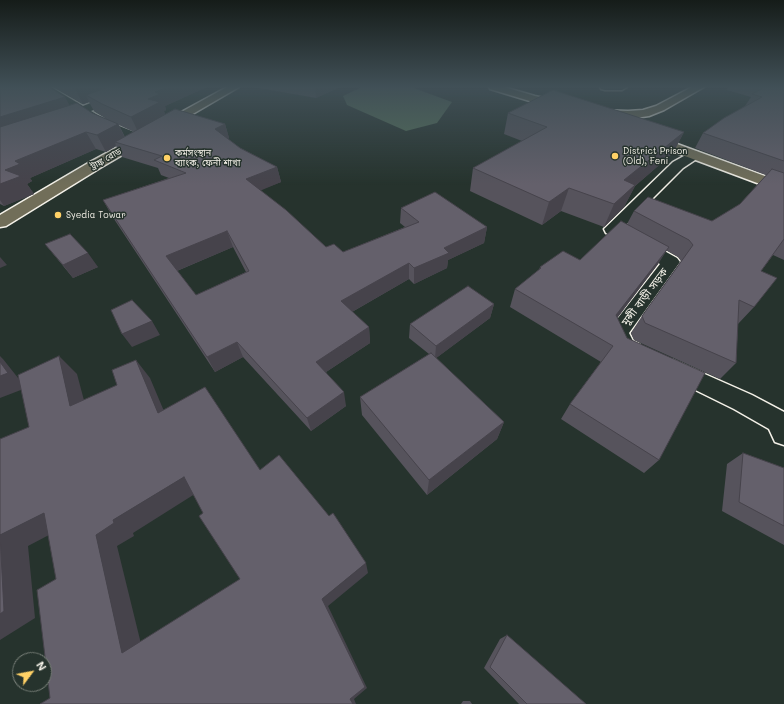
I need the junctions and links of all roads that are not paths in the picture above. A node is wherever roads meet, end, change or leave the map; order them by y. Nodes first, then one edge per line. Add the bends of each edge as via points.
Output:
1 (69, 120) edge
2 (97, 120) edge
3 (161, 120) edge
4 (175, 120) edge
5 (610, 120) edge
6 (53, 125) edge
7 (132, 136) junction
8 (692, 155) junction
9 (784, 188) edge
10 (0, 210) edge
11 (0, 222) edge
12 (784, 434) edge

1 - 6 street
2 - 7 street
3 - 7 main road, ট্রাঙ্ক রোড
4 - 11 main road, ট্রাঙ্ক রোড
5 - 8 main road
7 - 10 main road, ট্রাঙ্ক রোড
8 - 9 main road
8 - 12 street, মুন্সী বাড়ী সড়ক via 678,165 612,230 671,262 618,332 625,347 743,402 779,422

